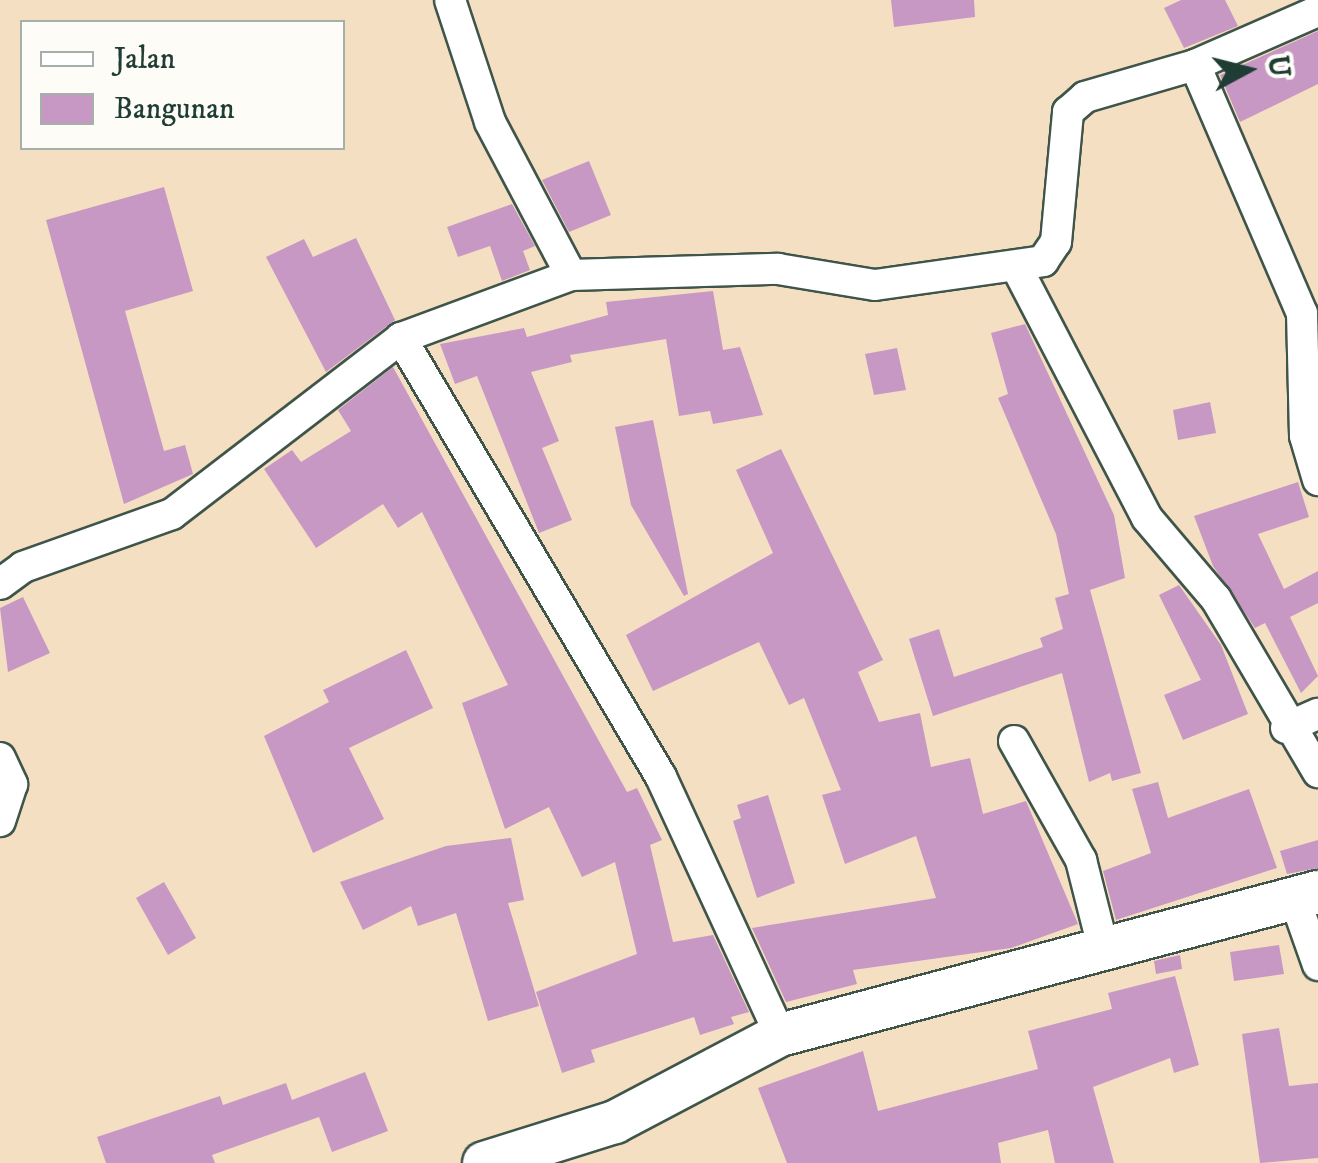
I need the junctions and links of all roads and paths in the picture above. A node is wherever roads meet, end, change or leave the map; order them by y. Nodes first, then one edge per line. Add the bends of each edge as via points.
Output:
1 (450, 0) edge
2 (1318, 11) edge
3 (1196, 65) junction
4 (1019, 272) junction
5 (571, 275) junction
6 (401, 338) junction
7 (1318, 480) edge
8 (0, 584) edge
9 (1318, 714) edge
10 (1286, 728) junction
11 (1014, 741) dead end
12 (0, 758) edge
13 (1318, 772) edge
14 (0, 822) edge
15 (1307, 896) edge
16 (1104, 947) junction
17 (1318, 966) edge
18 (780, 1035) junction
19 (484, 1163) edge

1 - 5 street via 490,122
2 - 3 street
3 - 4 street via 1085,97 1068,112 1056,242 1043,261
3 - 7 street via 1302,313 1305,436
4 - 5 street via 875,285 778,269
4 - 10 street via 1147,518 1216,599
5 - 6 street
6 - 8 street via 172,514 23,567
6 - 18 street via 661,778
9 - 10 street
10 - 13 street
11 - 16 street via 1074,844
12 - 14 street via 12,784
15 - 16 street
15 - 17 street
16 - 18 street
18 - 19 street via 616,1122

